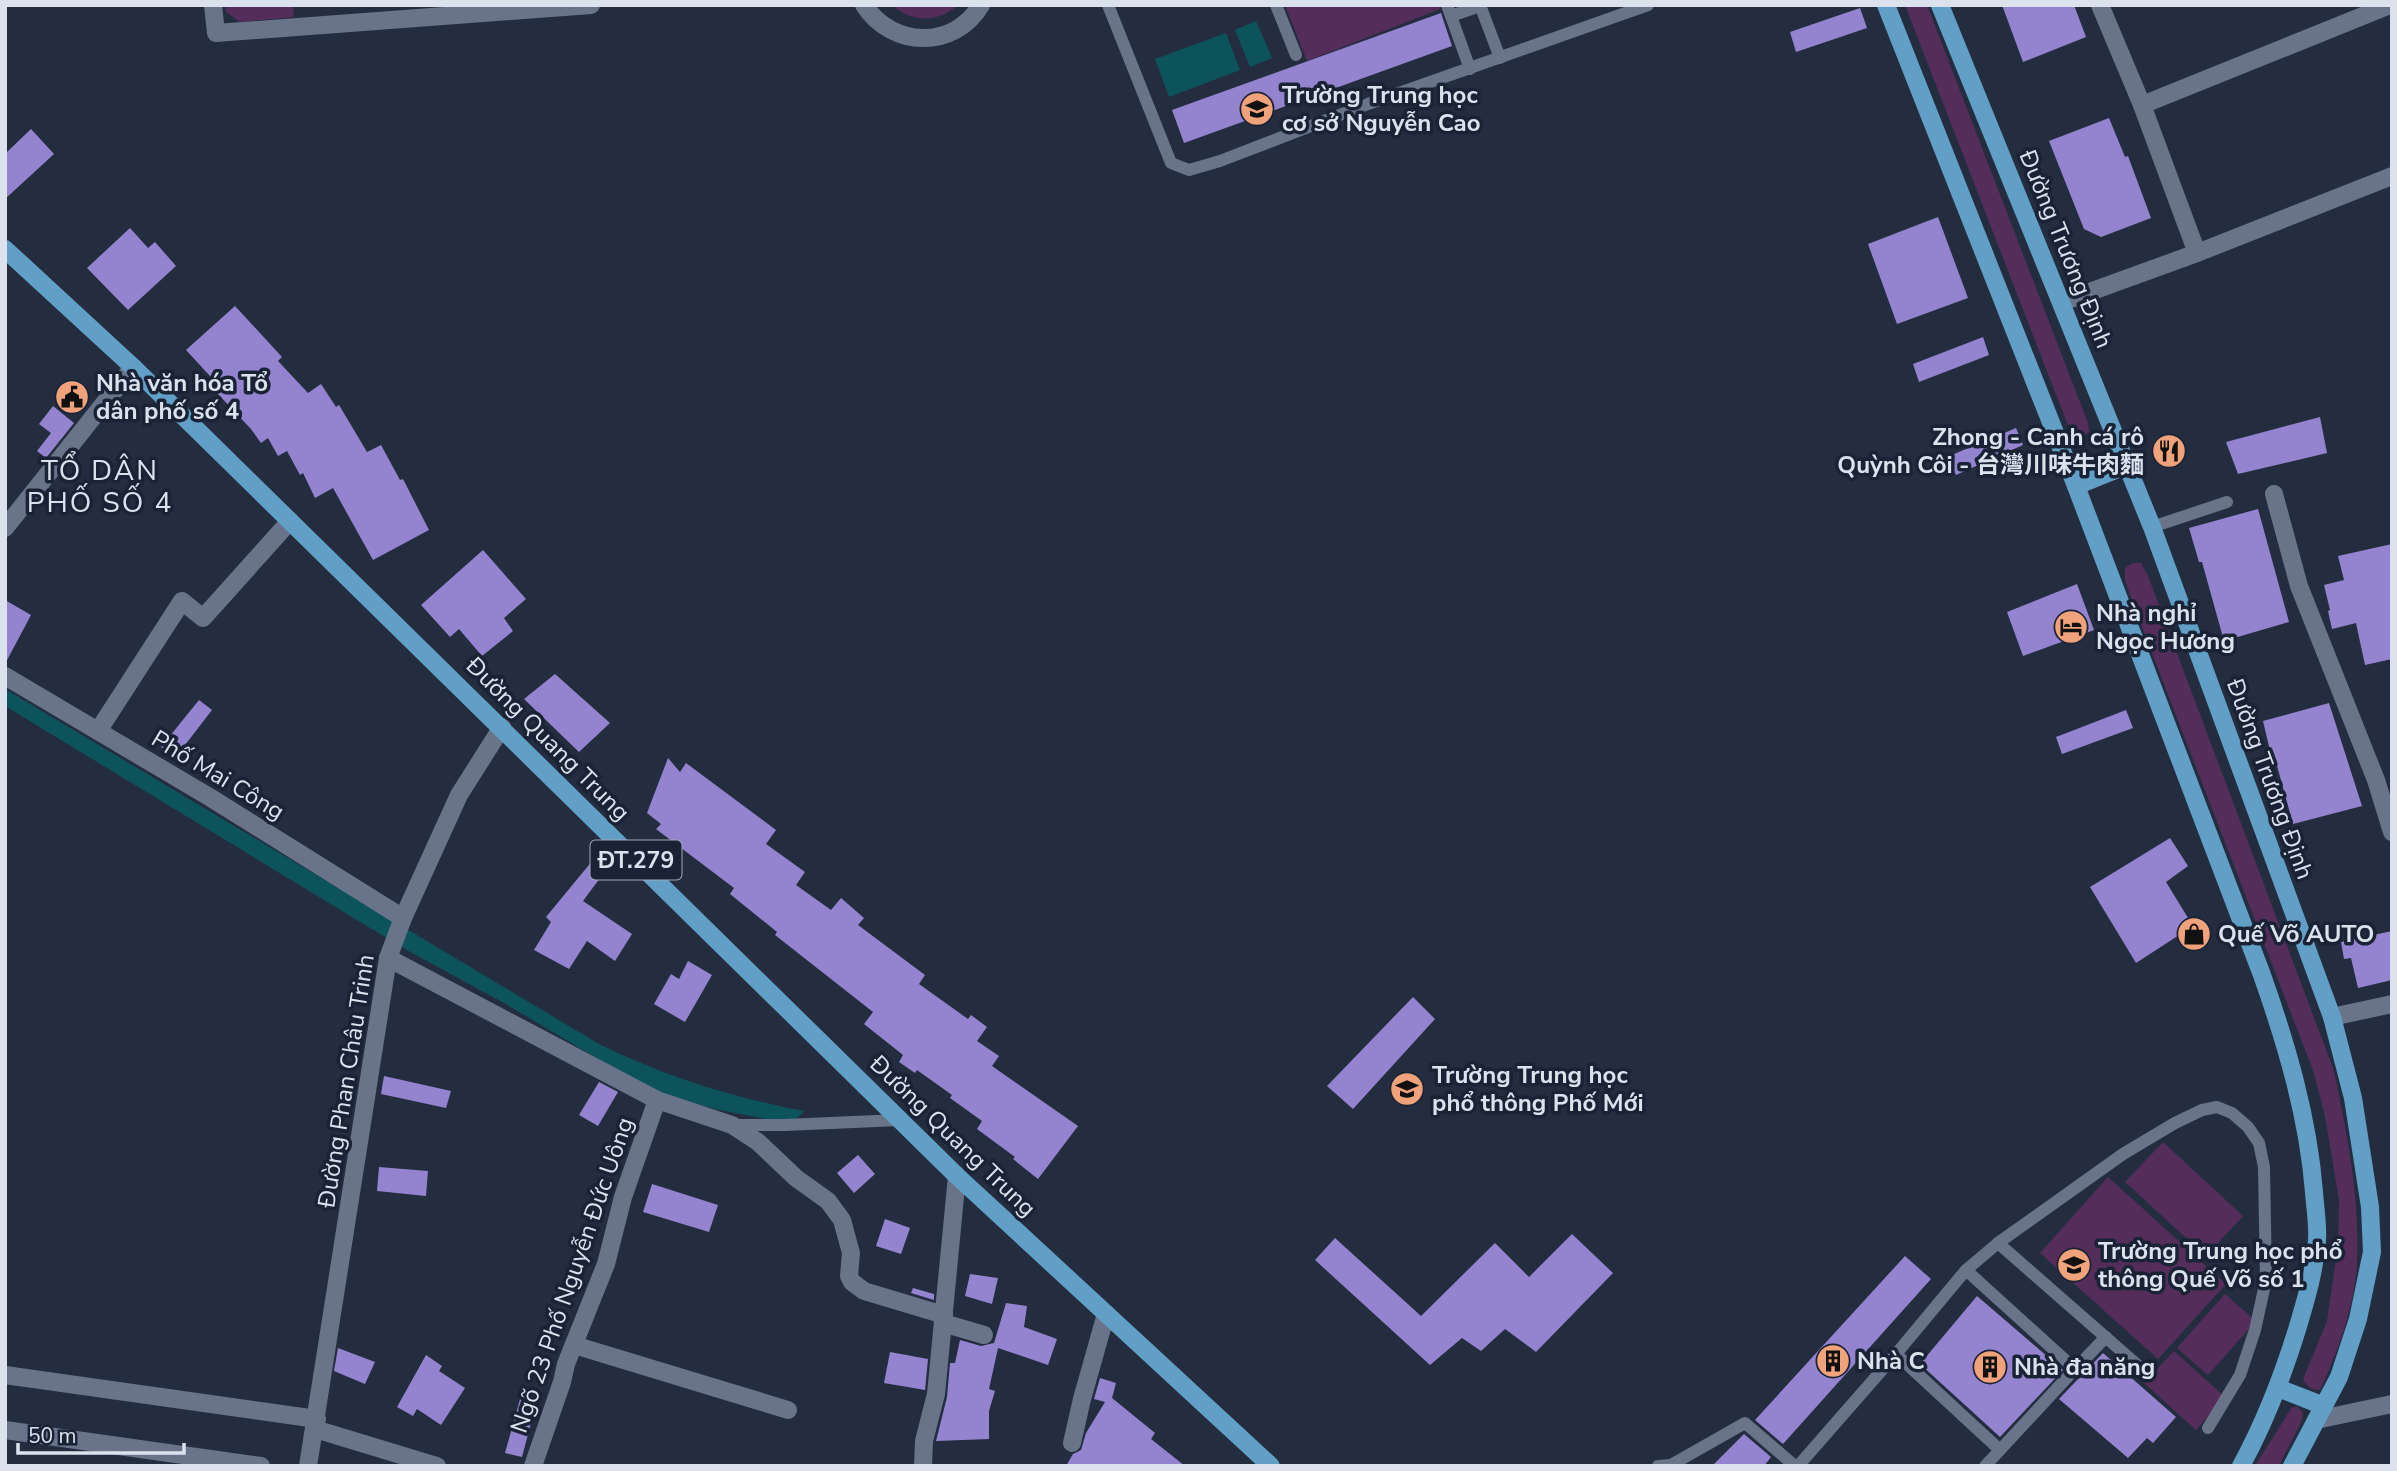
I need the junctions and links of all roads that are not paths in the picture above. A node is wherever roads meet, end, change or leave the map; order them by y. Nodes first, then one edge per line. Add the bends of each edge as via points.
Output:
1 (213, 5) edge
2 (591, 5) edge
3 (864, 5) edge
4 (981, 5) edge
5 (1108, 5) edge
6 (1276, 5) edge
7 (1648, 5) edge
8 (1886, 5) edge
9 (1940, 5) edge
10 (2100, 5) edge
11 (2390, 5) edge
12 (1480, 6) edge
13 (526, 8) edge
14 (1449, 11) edge
15 (1296, 55) dead end
16 (1500, 58) junction
17 (1470, 69) junction
18 (2143, 105) junction
19 (2392, 176) edge
20 (5, 249) edge
21 (2197, 253) junction
22 (2062, 302) junction
23 (133, 367) junction
24 (2128, 465) junction
25 (2076, 486) junction
26 (2274, 494) dead end
27 (2227, 502) dead end
28 (290, 521) junction
29 (2152, 527) junction
30 (5, 528) edge
31 (5, 676) edge
32 (502, 727) junction
33 (98, 731) junction
34 (2392, 832) edge
35 (403, 918) junction
36 (388, 958) junction
37 (2392, 1004) edge
38 (2332, 1017) junction
39 (657, 1100) junction
40 (900, 1119) junction
41 (732, 1125) junction
42 (957, 1176) junction
43 (1998, 1243) junction
44 (1966, 1270) junction
45 (1107, 1314) junction
46 (943, 1319) junction
47 (984, 1335) dead end
48 (2106, 1337) junction
49 (574, 1345) junction
50 (1896, 1354) junction
51 (2075, 1369) junction
52 (2142, 1369) dead end
53 (5, 1375) edge
54 (2278, 1388) junction
55 (2392, 1404) edge
56 (788, 1410) dead end
57 (2320, 1413) junction
58 (316, 1424) junction
59 (2208, 1427) dead end
60 (5, 1430) edge
61 (1072, 1443) dead end
62 (2000, 1450) junction
63 (261, 1466) edge
64 (308, 1466) edge
65 (437, 1466) edge
66 (533, 1466) edge
67 (923, 1466) edge
68 (1271, 1466) edge
69 (1658, 1466) edge
70 (1796, 1466) edge
71 (1985, 1466) edge
72 (2241, 1466) edge
73 (2292, 1466) edge

1 - 13 street via 216,33
2 - 13 street
3 - 4 street via 890,31 925,39 958,29
5 - 17 lane via 1171,163 1189,170
6 - 15 lane
7 - 16 lane
8 - 25 main road
9 - 22 main road, Đường Trương Định
10 - 18 street
11 - 18 street
12 - 14 lane
12 - 16 lane
14 - 17 lane
16 - 17 lane
18 - 21 street
19 - 21 street
20 - 23 main road, Đường Quang Trung / ĐT.279
21 - 22 street
22 - 24 main road, Đường Trương Định
23 - 28 main road, Đường Quang Trung / ĐT.279
23 - 30 street
24 - 25 main road
24 - 29 main road, Đường Trương Định
25 - 54 main road via 2262,975 2302,1104 2312,1156 2317,1239 2309,1288
26 - 34 street via 2299,586
27 - 29 lane
28 - 32 main road, Đường Quang Trung / ĐT.279
28 - 33 street via 203,618 182,601
29 - 38 main road, Đường Trương Định
31 - 33 street, Phố Mai Công
32 - 35 street, Đường Phan Châu Trinh via 459,795
32 - 40 main road, Đường Quang Trung / ĐT.279
33 - 35 street, Phố Mai Công
35 - 36 street, Đường Phan Châu Trinh
36 - 39 street
36 - 58 street, Đường Phan Châu Trinh
37 - 38 street
38 - 57 main road, Đường Trương Định via 2353,1098 2372,1251 2358,1319 2339,1377
39 - 41 street
39 - 49 street, Ngõ 23 Phố Nguyễn Đức Uông via 606,1264
40 - 41 lane
40 - 42 main road, Đường Quang Trung / ĐT.279
41 - 46 street via 828,1201 842,1220 851,1253 852,1282 864,1291
42 - 45 main road, Đường Quang Trung / ĐT.279
42 - 46 street
43 - 44 lane
43 - 48 lane
43 - 59 lane via 2123,1154 2202,1110 2217,1107 2248,1127 2259,1143 2264,1167 2266,1280 2240,1375
44 - 50 lane
44 - 51 lane
45 - 61 street
45 - 68 main road, Đường Quang Trung / ĐT.279
46 - 47 street
46 - 67 street
48 - 51 lane
48 - 52 lane
49 - 56 street
49 - 66 street, Ngõ 23 Phố Nguyễn Đức Uông
50 - 62 lane
50 - 70 lane
51 - 62 lane
53 - 58 street
54 - 57 main road
54 - 72 main road
55 - 57 street
57 - 73 main road, Đường Trương Định
58 - 64 street, Đường Phan Châu Trinh
58 - 65 street
60 - 63 street
62 - 71 lane
69 - 70 lane via 1671,1465 1745,1423

